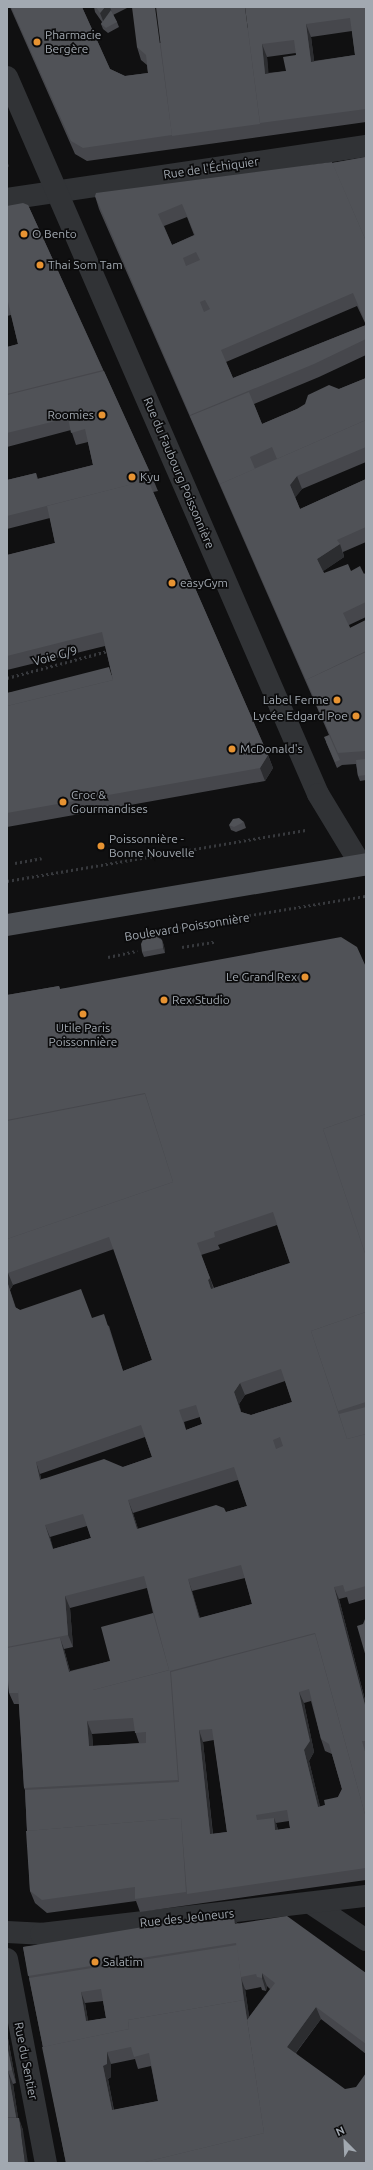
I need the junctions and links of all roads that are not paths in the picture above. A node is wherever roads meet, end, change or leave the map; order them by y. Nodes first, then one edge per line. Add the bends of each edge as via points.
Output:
1 (7, 77) edge
2 (366, 146) edge
3 (56, 190) junction
4 (7, 199) edge
5 (363, 864) edge
6 (7, 925) edge
7 (366, 1896) edge
8 (312, 1904) junction
9 (7, 1932) edge
10 (366, 1940) edge
11 (7, 1959) edge
12 (46, 2163) edge

1 - 3 street, Rue du Faubourg Poissonnière
2 - 3 street, Rue de l'Échiquier
3 - 4 street, Rue de l'Échiquier
3 - 5 street, Rue du Faubourg Poissonnière via 318,794
5 - 6 main road
7 - 8 street, Rue des Jeûneurs
8 - 9 street, Rue des Jeûneurs via 41,1934
8 - 10 street
11 - 12 street, Rue du Sentier

